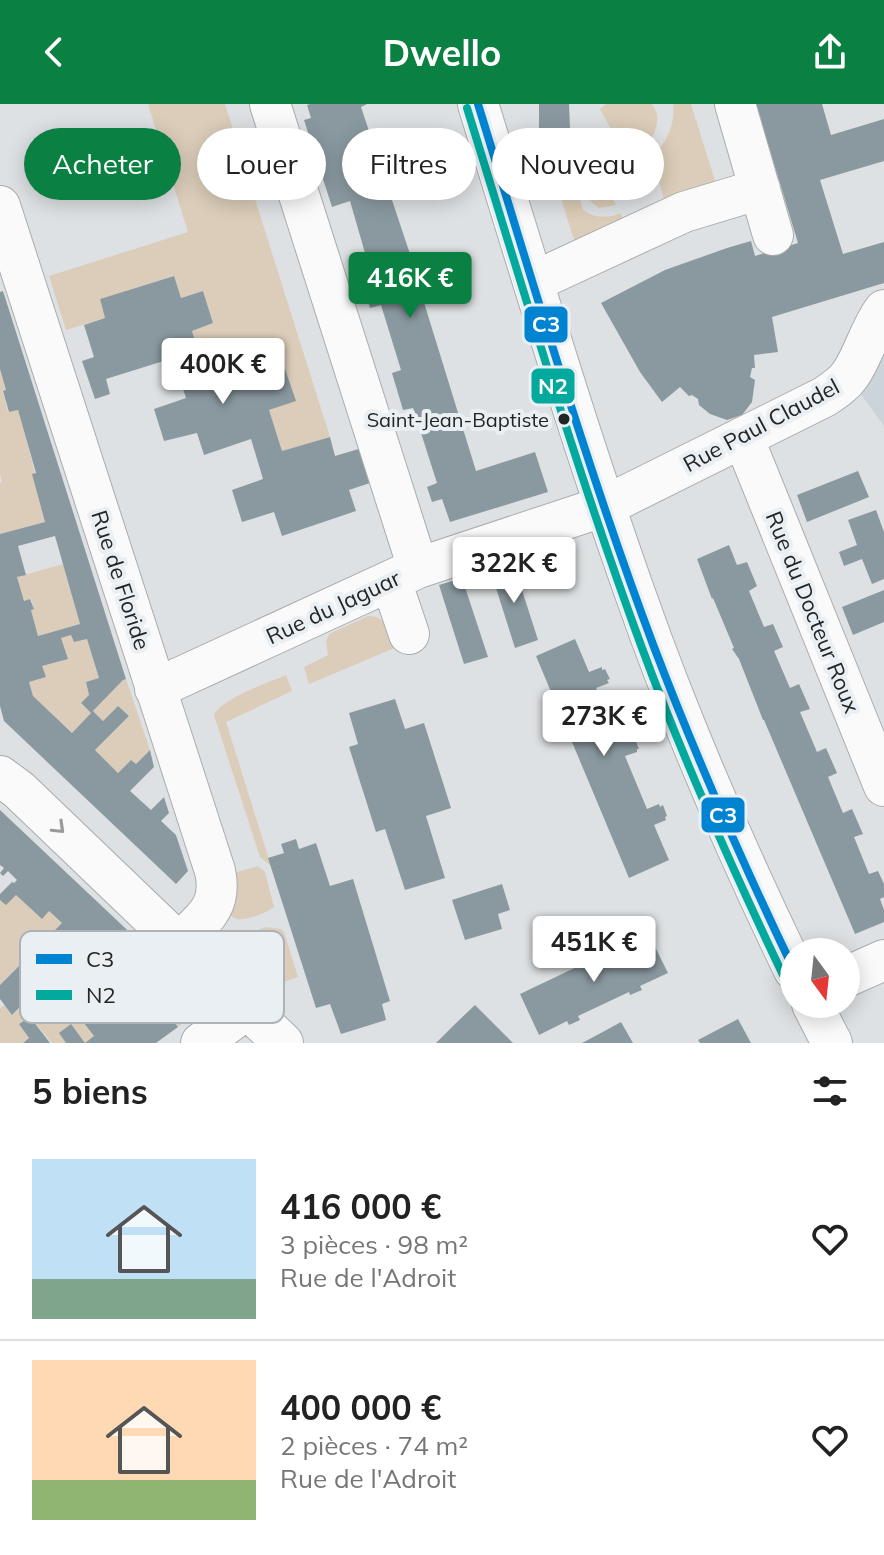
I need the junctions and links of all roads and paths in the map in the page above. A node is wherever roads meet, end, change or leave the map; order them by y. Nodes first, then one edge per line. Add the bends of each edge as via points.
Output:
1 (270, 104) edge
2 (478, 104) edge
3 (735, 104) edge
4 (760, 189) junction
5 (0, 206) edge
6 (773, 235) dead end
7 (533, 282) junction
8 (884, 310) edge
9 (743, 437) junction
10 (605, 506) junction
11 (404, 574) junction
12 (409, 634) dead end
13 (155, 689) junction
14 (0, 776) edge
15 (884, 786) edge
16 (166, 931) edge
17 (190, 931) edge
18 (780, 941) edge
19 (884, 960) edge
20 (860, 971) edge
21 (819, 1018) edge
22 (228, 1023) edge
23 (262, 1023) edge
24 (201, 1043) edge
25 (283, 1043) edge
26 (832, 1043) edge

1 - 11 street
2 - 7 street
3 - 4 street
4 - 6 street
4 - 7 street via 684,212
5 - 13 street, Rue de Floride
7 - 10 street
8 - 9 street, Rue Paul Claudel via 843,383
9 - 10 street, Rue Paul Claudel
9 - 15 street, Rue du Docteur Roux
10 - 11 street, Rue du Jaguar
10 - 18 street via 693,747
11 - 12 street
11 - 13 street, Rue du Jaguar
13 - 17 street, Rue de Floride via 218,884 214,905
14 -> 16 street
19 - 20 street
21 - 26 street
22 - 24 street
23 - 25 street

